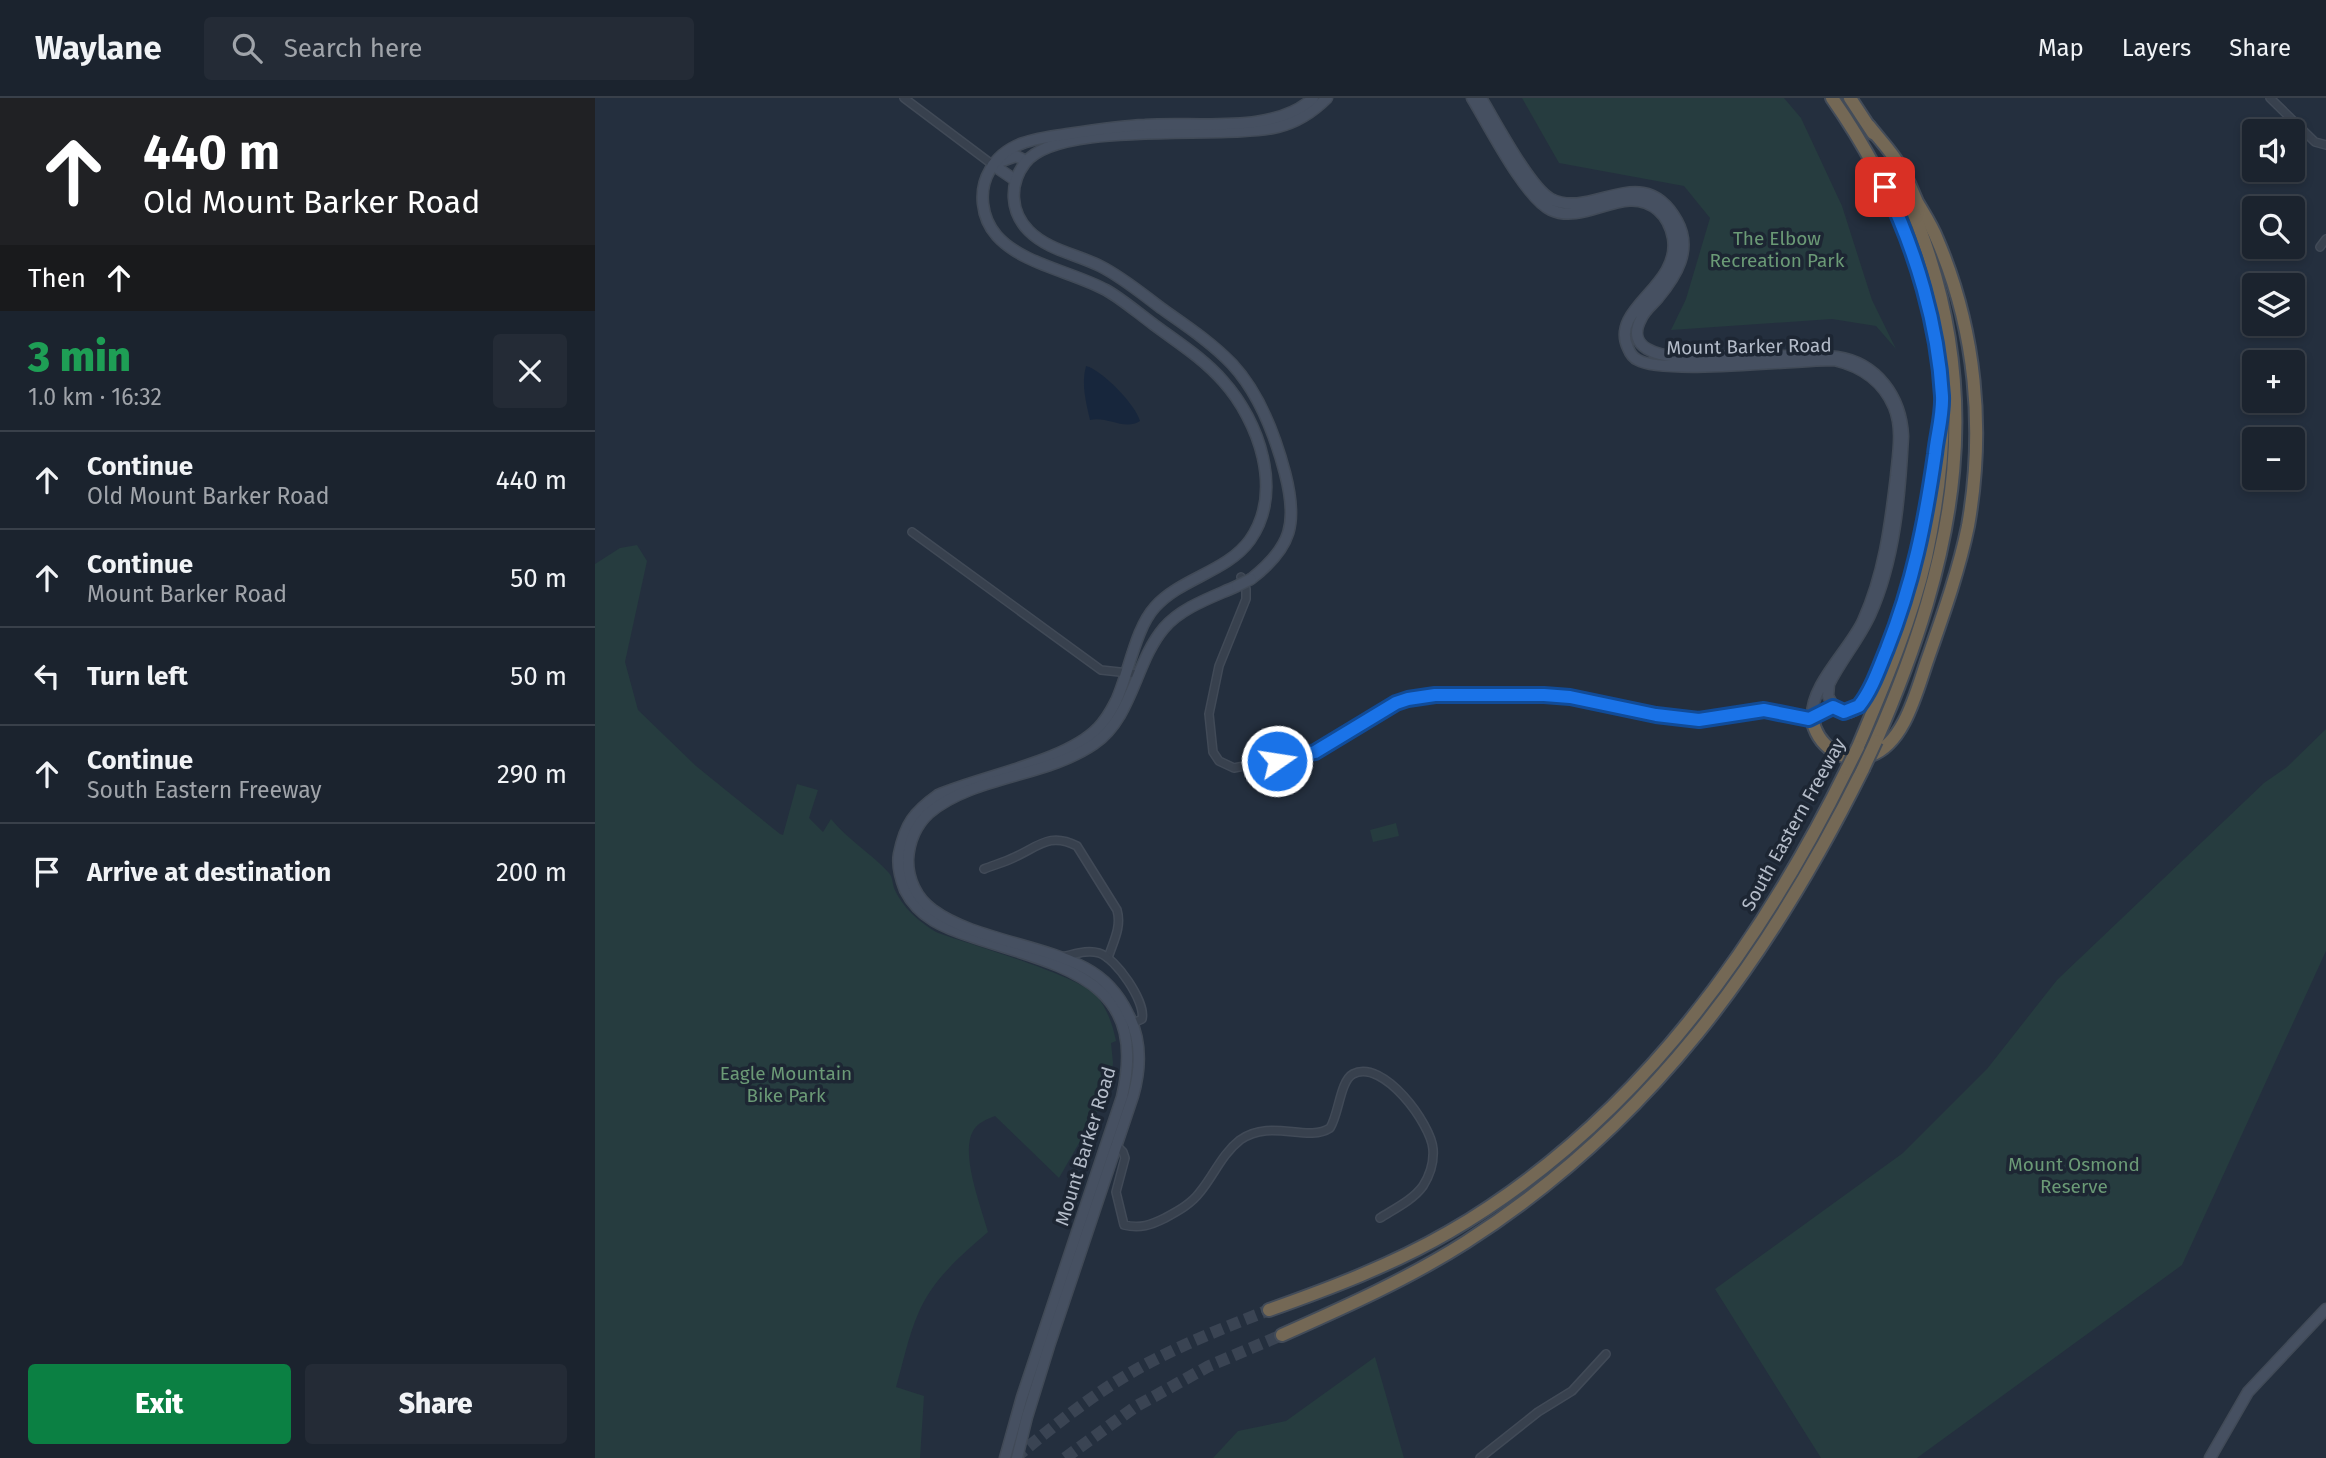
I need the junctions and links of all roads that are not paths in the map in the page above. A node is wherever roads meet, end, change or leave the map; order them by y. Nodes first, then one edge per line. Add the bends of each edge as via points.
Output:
1 (904, 98) edge
2 (1314, 98) edge
3 (1328, 98) edge
4 (1472, 98) edge
5 (1481, 98) edge
6 (1832, 98) edge
7 (1850, 98) edge
8 (2270, 98) edge
9 (1869, 126) junction
10 (2326, 145) edge
11 (1026, 161) junction
12 (993, 165) junction
13 (1015, 180) junction
14 (2326, 239) edge
15 (2320, 247) dead end
16 (1942, 399) junction
17 (912, 532) dead end
18 (1243, 580) junction
19 (1133, 673) junction
20 (1833, 707) junction
21 (1810, 719) junction
22 (984, 869) dead end
23 (1060, 957) junction
24 (1108, 958) junction
25 (1129, 1025) junction
26 (1112, 1143) junction
27 (1380, 1219) dead end
28 (2326, 1309) edge
29 (1269, 1310) tunnel mouth
30 (1282, 1335) tunnel mouth
31 (1606, 1354) dead end
32 (1005, 1458) edge
33 (1017, 1458) edge
34 (1480, 1458) edge
35 (2210, 1458) edge

1 - 12 street
2 - 12 main road via 1286,115 1252,122 1145,125 1030,140 1012,147
3 - 11 main road via 1298,120 1276,127 1077,141 1046,148
4 - 21 main road, Mount Barker Road via 1537,201 1551,210 1571,214 1630,201 1657,209 1667,220 1674,246 1671,265 1625,328 1625,341 1637,360 1681,366 1834,360 1866,373 1889,398 1899,436 1883,565 1861,625 1818,690
5 - 20 main road, Mount Barker Road via 1543,194 1573,204 1615,193 1641,193 1671,211 1682,231 1683,255 1674,278 1639,320 1638,334 1648,351 1681,357 1834,356 1873,372 1894,396 1903,436 1889,558 1871,614 1829,684
6 - 16 highway, South Eastern Freeway via 1876,169 1908,242 1931,320
7 - 9 highway, South Eastern Freeway
8 - 10 street via 2315,142
9 - 21 highway via 1901,167 1950,274 1974,379 1975,473 1964,542 1940,624 1897,735 1878,752 1850,757 1824,744
9 - 30 highway, South Eastern Freeway, bridge via 1907,197 1934,273 1951,352 1955,433 1949,512 1932,590 1907,666 1863,769 1818,859 1754,961 1680,1057 1624,1116 1564,1171 1466,1242 1384,1288
11 - 12 main road via 1014,156
11 - 13 main road
12 - 13 main road
12 - 19 main road, Mount Barker Road via 984,185 984,209 999,239 1023,255 1109,292 1200,358 1235,396 1251,424 1266,472 1263,512 1248,542 1224,563 1171,592 1153,609
13 - 18 main road, Mount Barker Road via 1016,209 1028,230 1049,245 1122,279 1201,337 1233,365 1262,410 1289,490 1290,523 1279,554
14 - 15 street
16 - 20 highway via 1921,544 1900,615 1863,701 1850,711
16 - 29 highway, South Eastern Freeway, bridge via 1938,480 1925,557 1901,636 1847,769 1802,854 1738,957 1664,1053 1547,1165 1447,1233 1375,1269
17 - 19 street via 1101,670
18 - 19 main road, Mount Barker Road via 1171,621
18 - 21 street via 1246,598 1219,666 1209,713 1213,752 1227,766 1244,767 1315,752 1396,703 1435,695 1570,697 1699,720 1767,710
19 - 23 main road, Mount Barker Road via 1120,714 1100,740 1067,760 953,798 928,814 912,838 911,881 932,910
19 - 25 main road, Mount Barker Road via 1111,711 1081,742 951,789 921,807 904,834 898,859 908,895 928,918 1076,974 1102,992
20 - 21 main road
22 - 24 street via 1047,841 1077,846 1117,910 1118,929
23 - 24 street via 1087,952
23 - 25 main road, Mount Barker Road via 1105,982 1119,999
24 - 25 street via 1141,1006 1142,1019
25 - 26 main road, Mount Barker Road via 1128,1068
26 - 27 street via 1125,1158 1116,1192 1124,1225 1146,1226 1191,1202 1220,1160 1248,1136 1274,1129 1317,1132 1330,1128 1348,1079 1358,1072 1370,1073 1405,1098 1423,1122 1433,1148 1423,1186
26 - 32 main road, Mount Barker Road
26 - 33 main road, Mount Barker Road
28 - 35 main road via 2248,1392
31 - 34 street via 1572,1391

